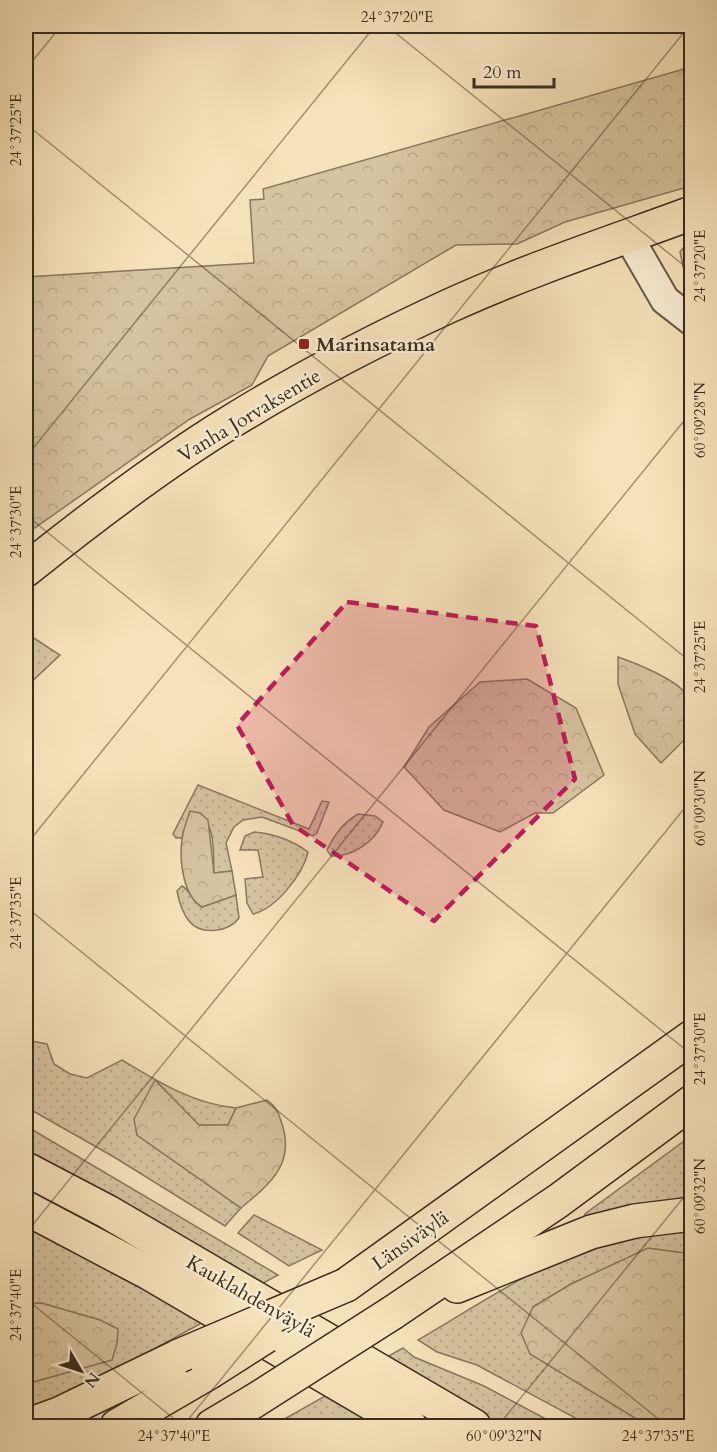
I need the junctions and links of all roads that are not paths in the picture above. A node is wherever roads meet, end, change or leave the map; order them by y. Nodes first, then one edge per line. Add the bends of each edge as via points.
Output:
1 (692, 213) edge
2 (628, 236) junction
3 (692, 321) edge
4 (26, 570) edge
5 (692, 1037) edge
6 (692, 1102) edge
7 (26, 1170) edge
8 (26, 1208) edge
9 (692, 1214) edge
10 (346, 1285) junction
11 (392, 1313) junction
12 (26, 1426) edge
13 (117, 1426) edge
14 (212, 1426) edge
15 (410, 1426) edge
16 (474, 1426) edge

1 - 2 main road, Vanha Jorvaksentie
2 - 3 street via 665,300
2 - 4 main road, Vanha Jorvaksentie via 451,305 319,371 222,428 98,512
5 - 10 main road, Länsiväylä
6 - 11 main road via 558,1201
7 - 16 main road, Kauklahdenväylä via 108,1212
8 - 15 main road, Kauklahdenväylä via 149,1273
9 - 11 main road via 635,1221 591,1232
10 - 12 main road, bridge
10 - 13 main road, Länsiväylä, bridge
11 - 14 main road, bridge

